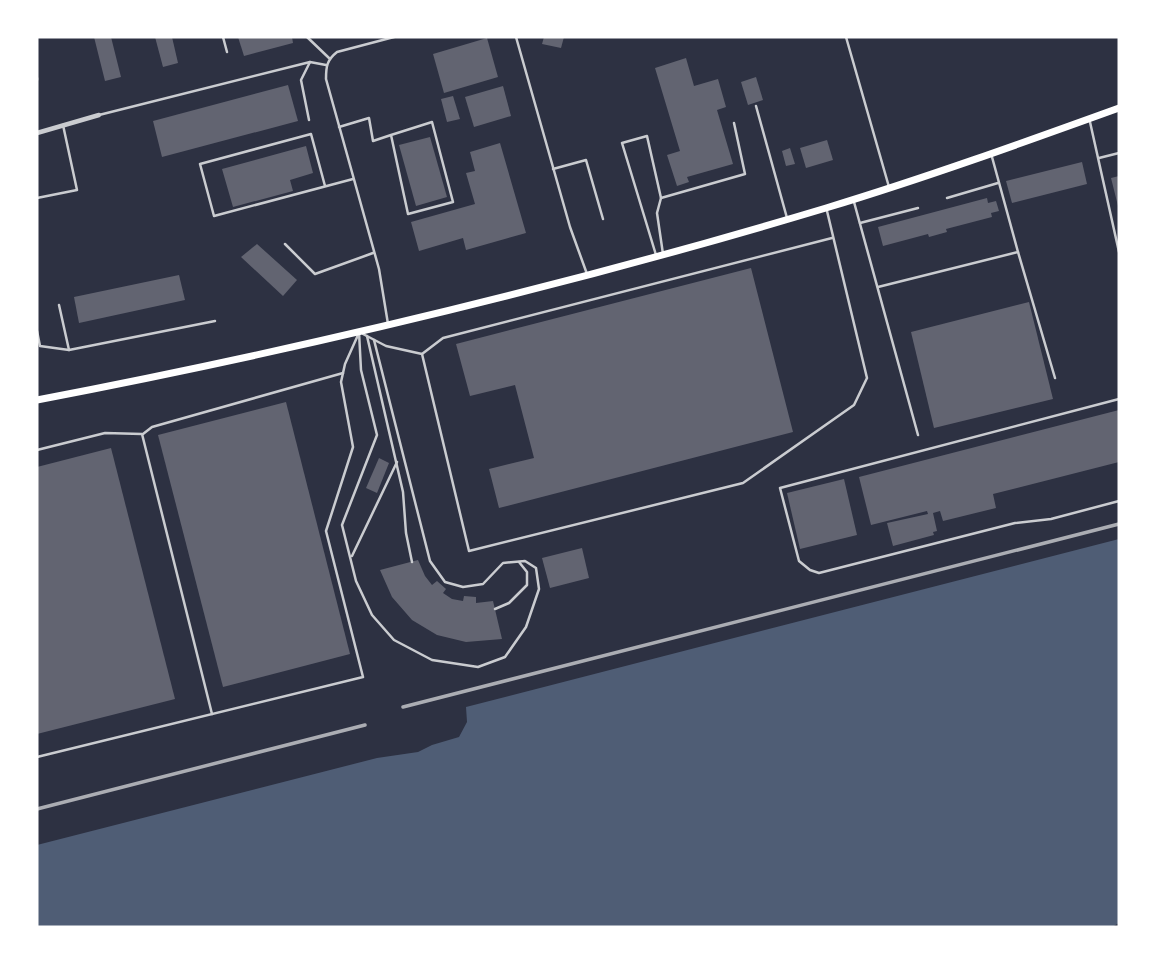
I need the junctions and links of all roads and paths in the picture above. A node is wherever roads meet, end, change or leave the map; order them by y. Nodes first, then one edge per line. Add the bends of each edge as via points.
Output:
1 (223, 37) edge
2 (307, 37) edge
3 (394, 37) edge
4 (516, 37) edge
5 (846, 37) edge
6 (227, 52) dead end
7 (329, 58) junction
8 (310, 62) junction
9 (326, 65) junction
10 (756, 106) dead end
11 (1119, 108) edge
12 (99, 114) joint
13 (1090, 119) junction
14 (309, 120) dead end
15 (734, 123) dead end
16 (63, 125) junction
17 (339, 127) junction
18 (37, 133) edge
19 (391, 135) junction
20 (991, 153) junction
21 (1119, 153) edge
22 (1097, 158) junction
23 (553, 169) junction
24 (353, 179) junction
25 (999, 183) junction
26 (325, 186) junction
27 (888, 187) junction
28 (37, 198) edge
29 (661, 198) junction
30 (947, 198) dead end
31 (853, 199) junction
32 (826, 208) junction
33 (918, 208) dead end
34 (787, 218) junction
35 (603, 219) dead end
36 (860, 223) junction
37 (833, 237) junction
38 (285, 244) dead end
39 (1018, 252) junction
40 (1119, 252) edge
41 (373, 253) junction
42 (660, 255) junction
43 (587, 274) junction
44 (878, 288) junction
45 (59, 305) dead end
46 (215, 321) dead end
47 (389, 325) junction
48 (37, 331) edge
49 (363, 334) junction
50 (374, 340) junction
51 (69, 350) junction
52 (422, 354) junction
53 (343, 373) junction
54 (1055, 378) dead end
55 (1119, 399) edge
56 (37, 400) edge
57 (142, 434) junction
58 (918, 435) dead end
59 (37, 450) edge
60 (397, 462) junction
61 (1119, 501) edge
62 (350, 559) junction
63 (519, 561) junction
64 (412, 562) dead end
65 (495, 609) dead end
66 (212, 714) junction
67 (37, 757) edge

1 - 6 lane
2 - 7 lane
3 - 7 lane
4 - 23 lane
5 - 27 lane
7 - 9 lane
8 - 9 lane
8 - 12 lane
8 - 14 lane via 301,80
9 - 17 lane
10 - 34 lane
11 - 13 main road
12 - 16 street
13 - 20 main road
13 - 22 lane
15 - 29 lane via 745,174
16 - 18 street
16 - 28 lane via 77,190
17 - 19 lane via 369,118 373,141
17 - 24 lane
19 - 19 lane via 408,214 453,202 432,122
20 - 25 lane
20 - 27 main road
21 - 22 lane
22 - 40 lane
23 - 35 lane via 586,160
23 - 43 lane
24 - 26 lane
24 - 41 lane
25 - 30 lane
25 - 39 lane
26 - 26 lane via 214,216 200,164 311,134
27 - 31 main road
29 - 42 lane via 657,213
29 - 42 lane via 647,136 622,143
31 - 32 main road
31 - 36 lane
32 - 34 main road
32 - 37 lane
33 - 36 lane
34 - 42 main road
36 - 44 lane
37 - 52 lane via 443,338
37 - 52 lane via 867,378 854,405 743,483 469,551
38 - 41 lane via 315,274
39 - 44 lane
39 - 54 lane
41 - 47 lane
42 - 43 main road
43 - 47 main road
44 - 58 lane
45 - 51 lane
46 - 51 lane
47 - 49 main road
48 - 51 lane via 40,346
49 - 50 lane
49 - 53 lane
49 - 56 main road
49 - 60 lane
49 - 62 lane via 361,370 377,435 342,525
50 - 52 lane
50 - 63 lane via 430,561 445,582 463,587 483,584 503,563
53 - 57 lane via 152,427
53 - 66 lane via 354,447 326,531 363,677
55 - 61 lane via 780,488 799,561 819,573
57 - 59 lane via 105,433
57 - 66 lane
60 - 62 lane
60 - 64 lane
62 - 63 lane via 372,615 394,640 432,660 478,667 505,657 526,627 539,589 536,568
63 - 65 lane via 527,572 527,585 509,603
66 - 67 lane

